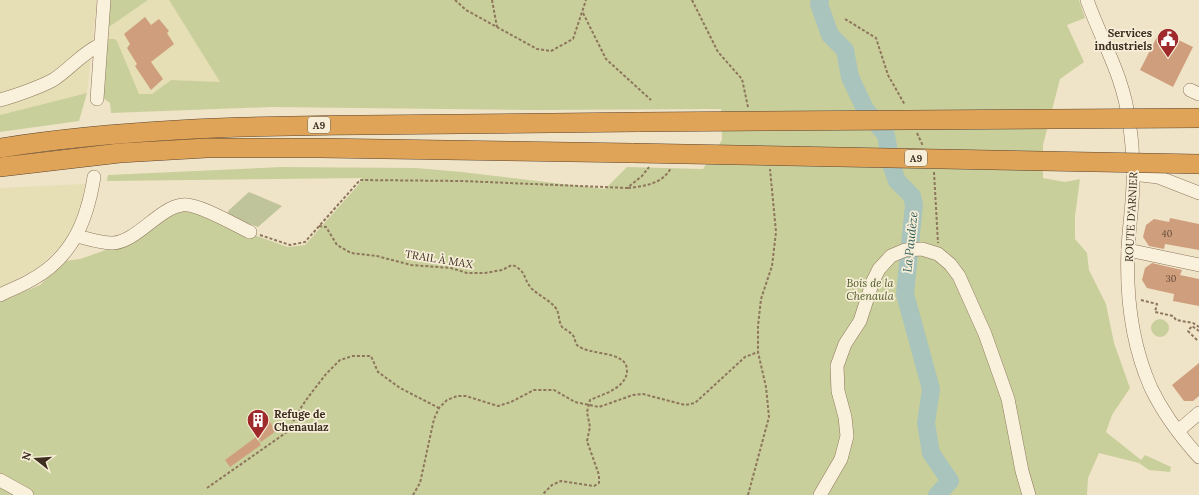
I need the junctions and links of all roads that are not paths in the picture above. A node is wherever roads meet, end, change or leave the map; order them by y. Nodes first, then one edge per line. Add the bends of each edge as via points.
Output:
1 (104, 0) edge
2 (1087, 0) edge
3 (100, 45) junction
4 (97, 99) dead end
5 (0, 100) edge
6 (1199, 118) edge
7 (0, 148) edge
8 (1199, 164) edge
9 (0, 167) edge
10 (1133, 174) junction
11 (94, 177) dead end
12 (1199, 193) edge
13 (250, 232) road end
14 (76, 236) junction
15 (1128, 250) junction
16 (1199, 265) edge
17 (0, 295) edge
18 (1199, 413) edge
19 (1178, 431) junction
20 (1199, 457) edge
21 (0, 480) edge
22 (27, 495) edge
23 (820, 495) edge
24 (1029, 495) edge

1 - 3 street
2 - 10 street, ROUTE D'ARNIER via 1121,83 1129,122
3 - 4 street
3 - 5 street via 52,80
6 - 7 highway, A9, bridge via 314,125 201,128 99,136
8 - 9 highway, A9, bridge via 352,148 207,148 120,153
10 - 12 street via 1158,177
10 - 15 street, ROUTE D'ARNIER
11 - 14 street via 88,208
13 - 14 street via 196,206 182,204 170,209 125,240 112,244
14 - 17 street via 67,250 47,269
15 - 16 street
15 - 19 street, ROUTE D'ARNIER via 1129,297 1139,352 1151,388
18 - 19 street
19 - 20 street, ROUTE D'ARNIER
21 - 22 street
23 - 24 street via 841,459 847,436 838,391 837,366 845,344 860,321 879,269 891,256 905,250 922,249 938,254 959,276 985,334 1008,399

